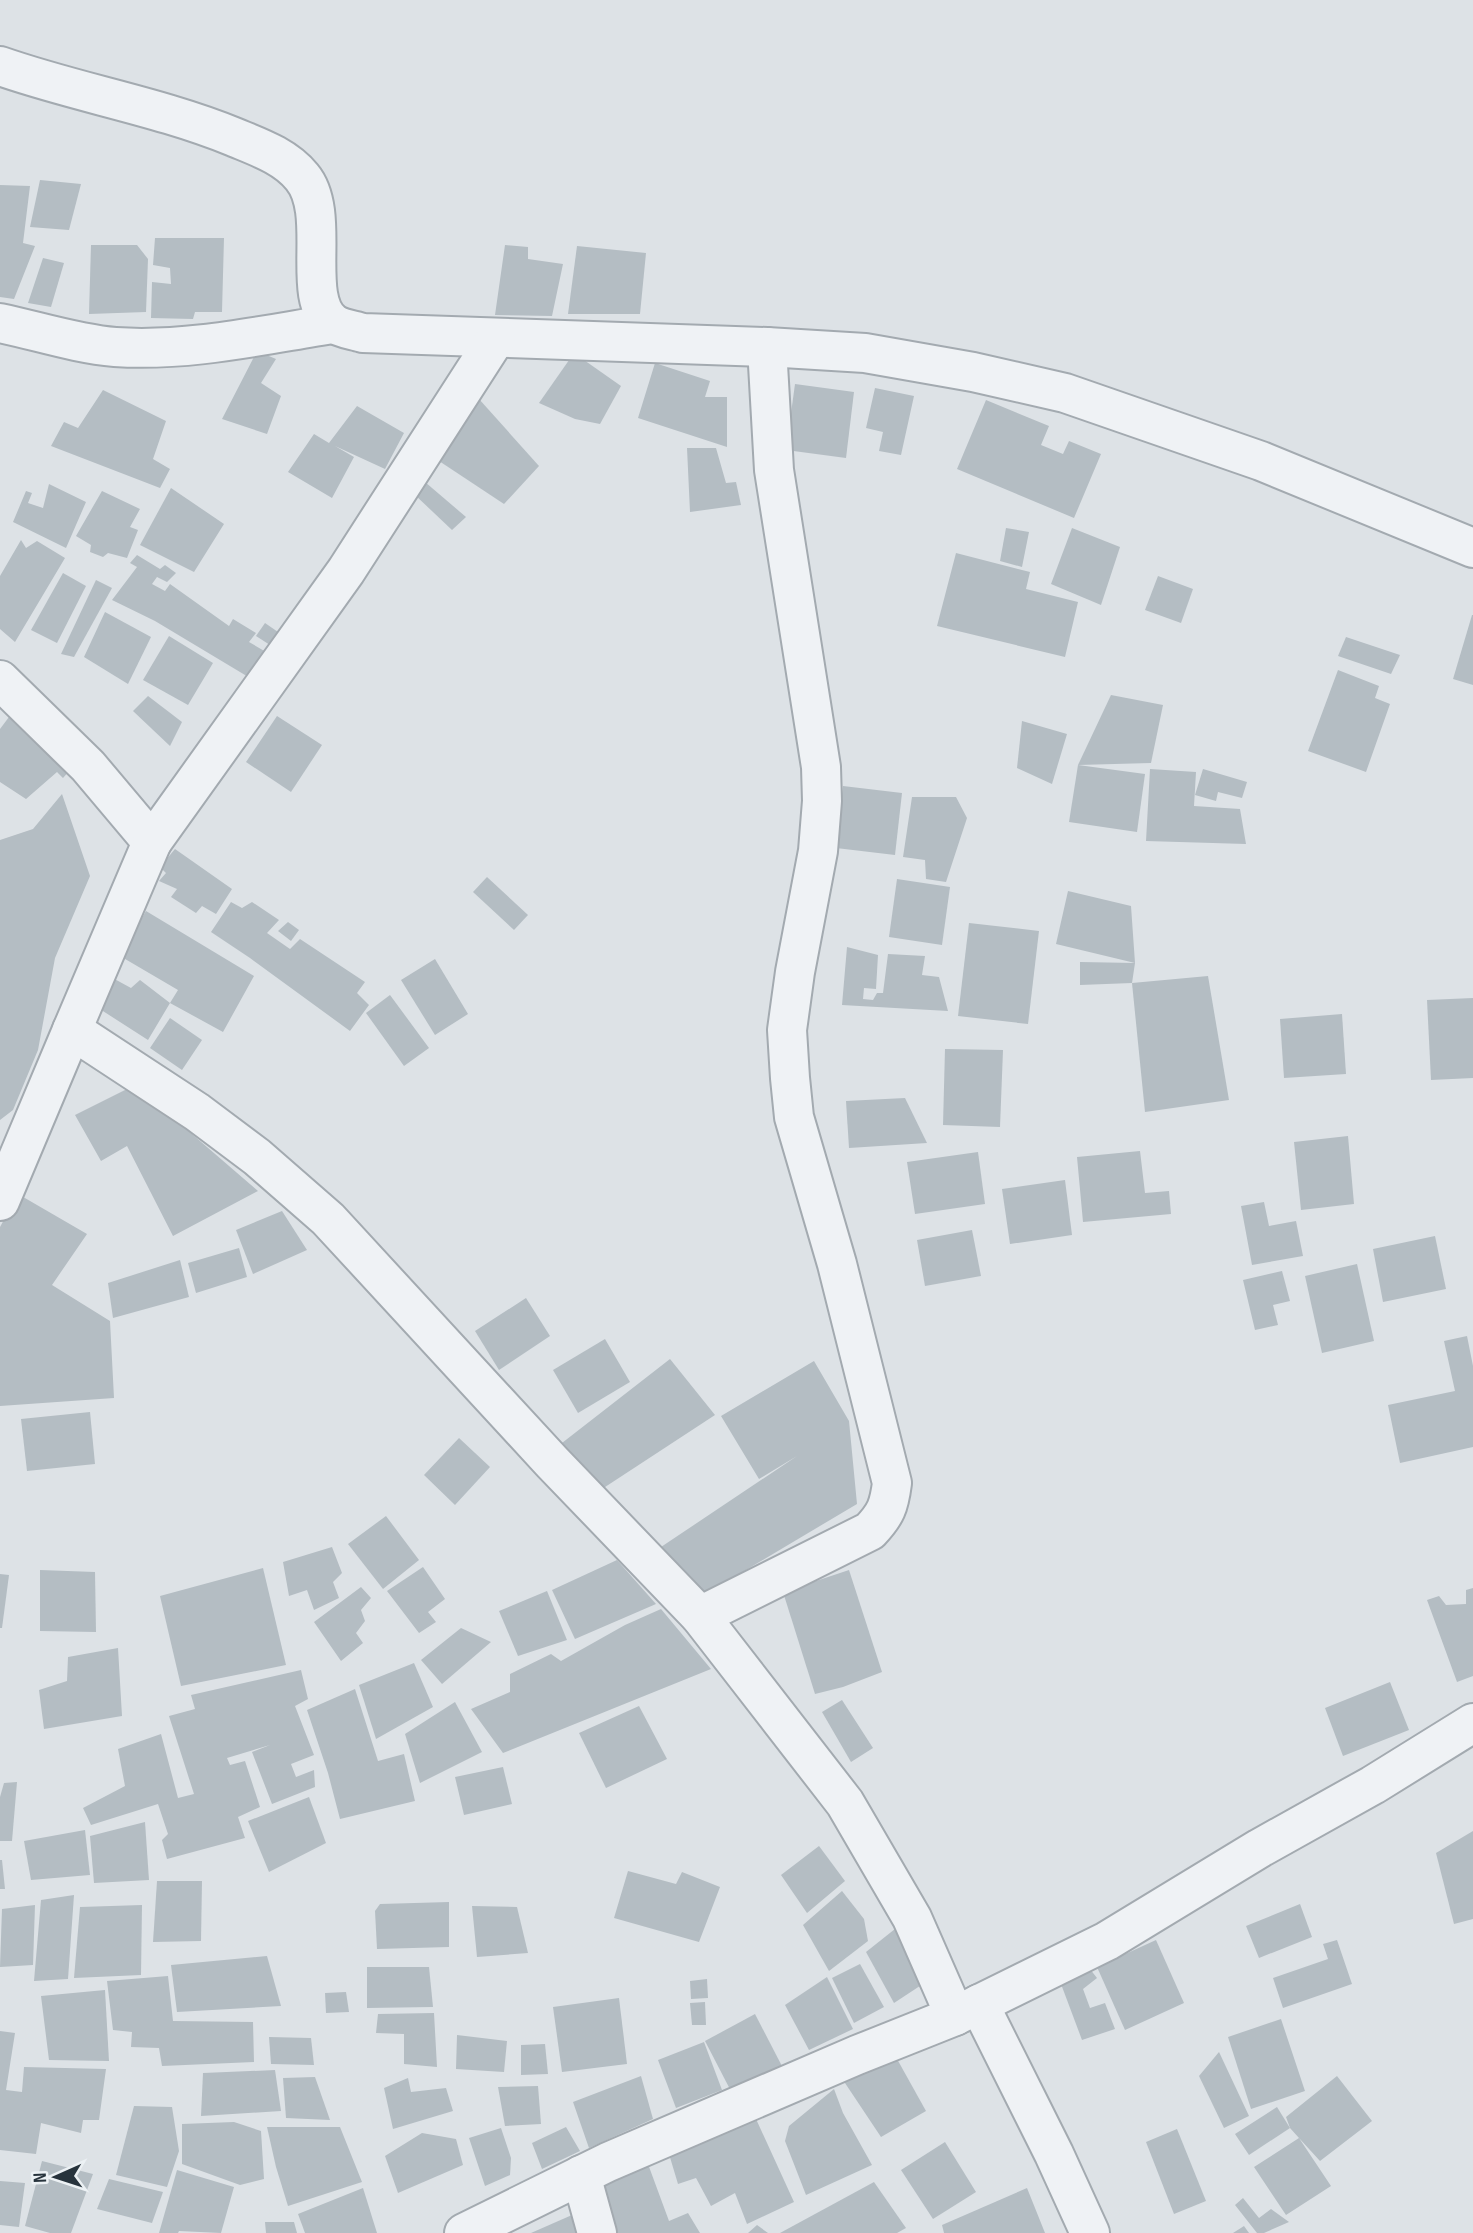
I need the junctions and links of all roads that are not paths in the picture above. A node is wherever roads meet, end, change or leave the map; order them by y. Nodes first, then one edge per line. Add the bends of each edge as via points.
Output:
1 (0, 66) edge
2 (0, 323) edge
3 (334, 324) junction
4 (496, 338) junction
5 (767, 347) junction
6 (1473, 548) edge
7 (0, 680) edge
8 (152, 842) junction
9 (72, 1030) junction
10 (0, 1201) edge
11 (700, 1616) junction
12 (1473, 1723) edge
13 (967, 2010) junction
14 (581, 2175) junction
15 (464, 2233) edge
16 (597, 2233) edge
17 (1090, 2233) edge

1 - 3 street via 199,123 267,150 289,165 312,195 317,291 324,313
2 - 3 street via 105,345 149,347 202,344
3 - 4 street via 363,332
4 - 5 street
4 - 8 street via 346,571
5 - 6 street via 865,353 1065,393 1261,461
5 - 11 street via 774,470 821,766 818,851 787,1030 794,1117 837,1264 892,1483 887,1510 870,1531
7 - 8 street via 88,766
8 - 9 street
9 - 10 street
9 - 11 street via 197,1112 328,1219
11 - 13 street via 845,1803
12 - 13 street via 1107,1941
13 - 14 street
13 - 17 street via 1054,2154
14 - 15 street
14 - 16 street

